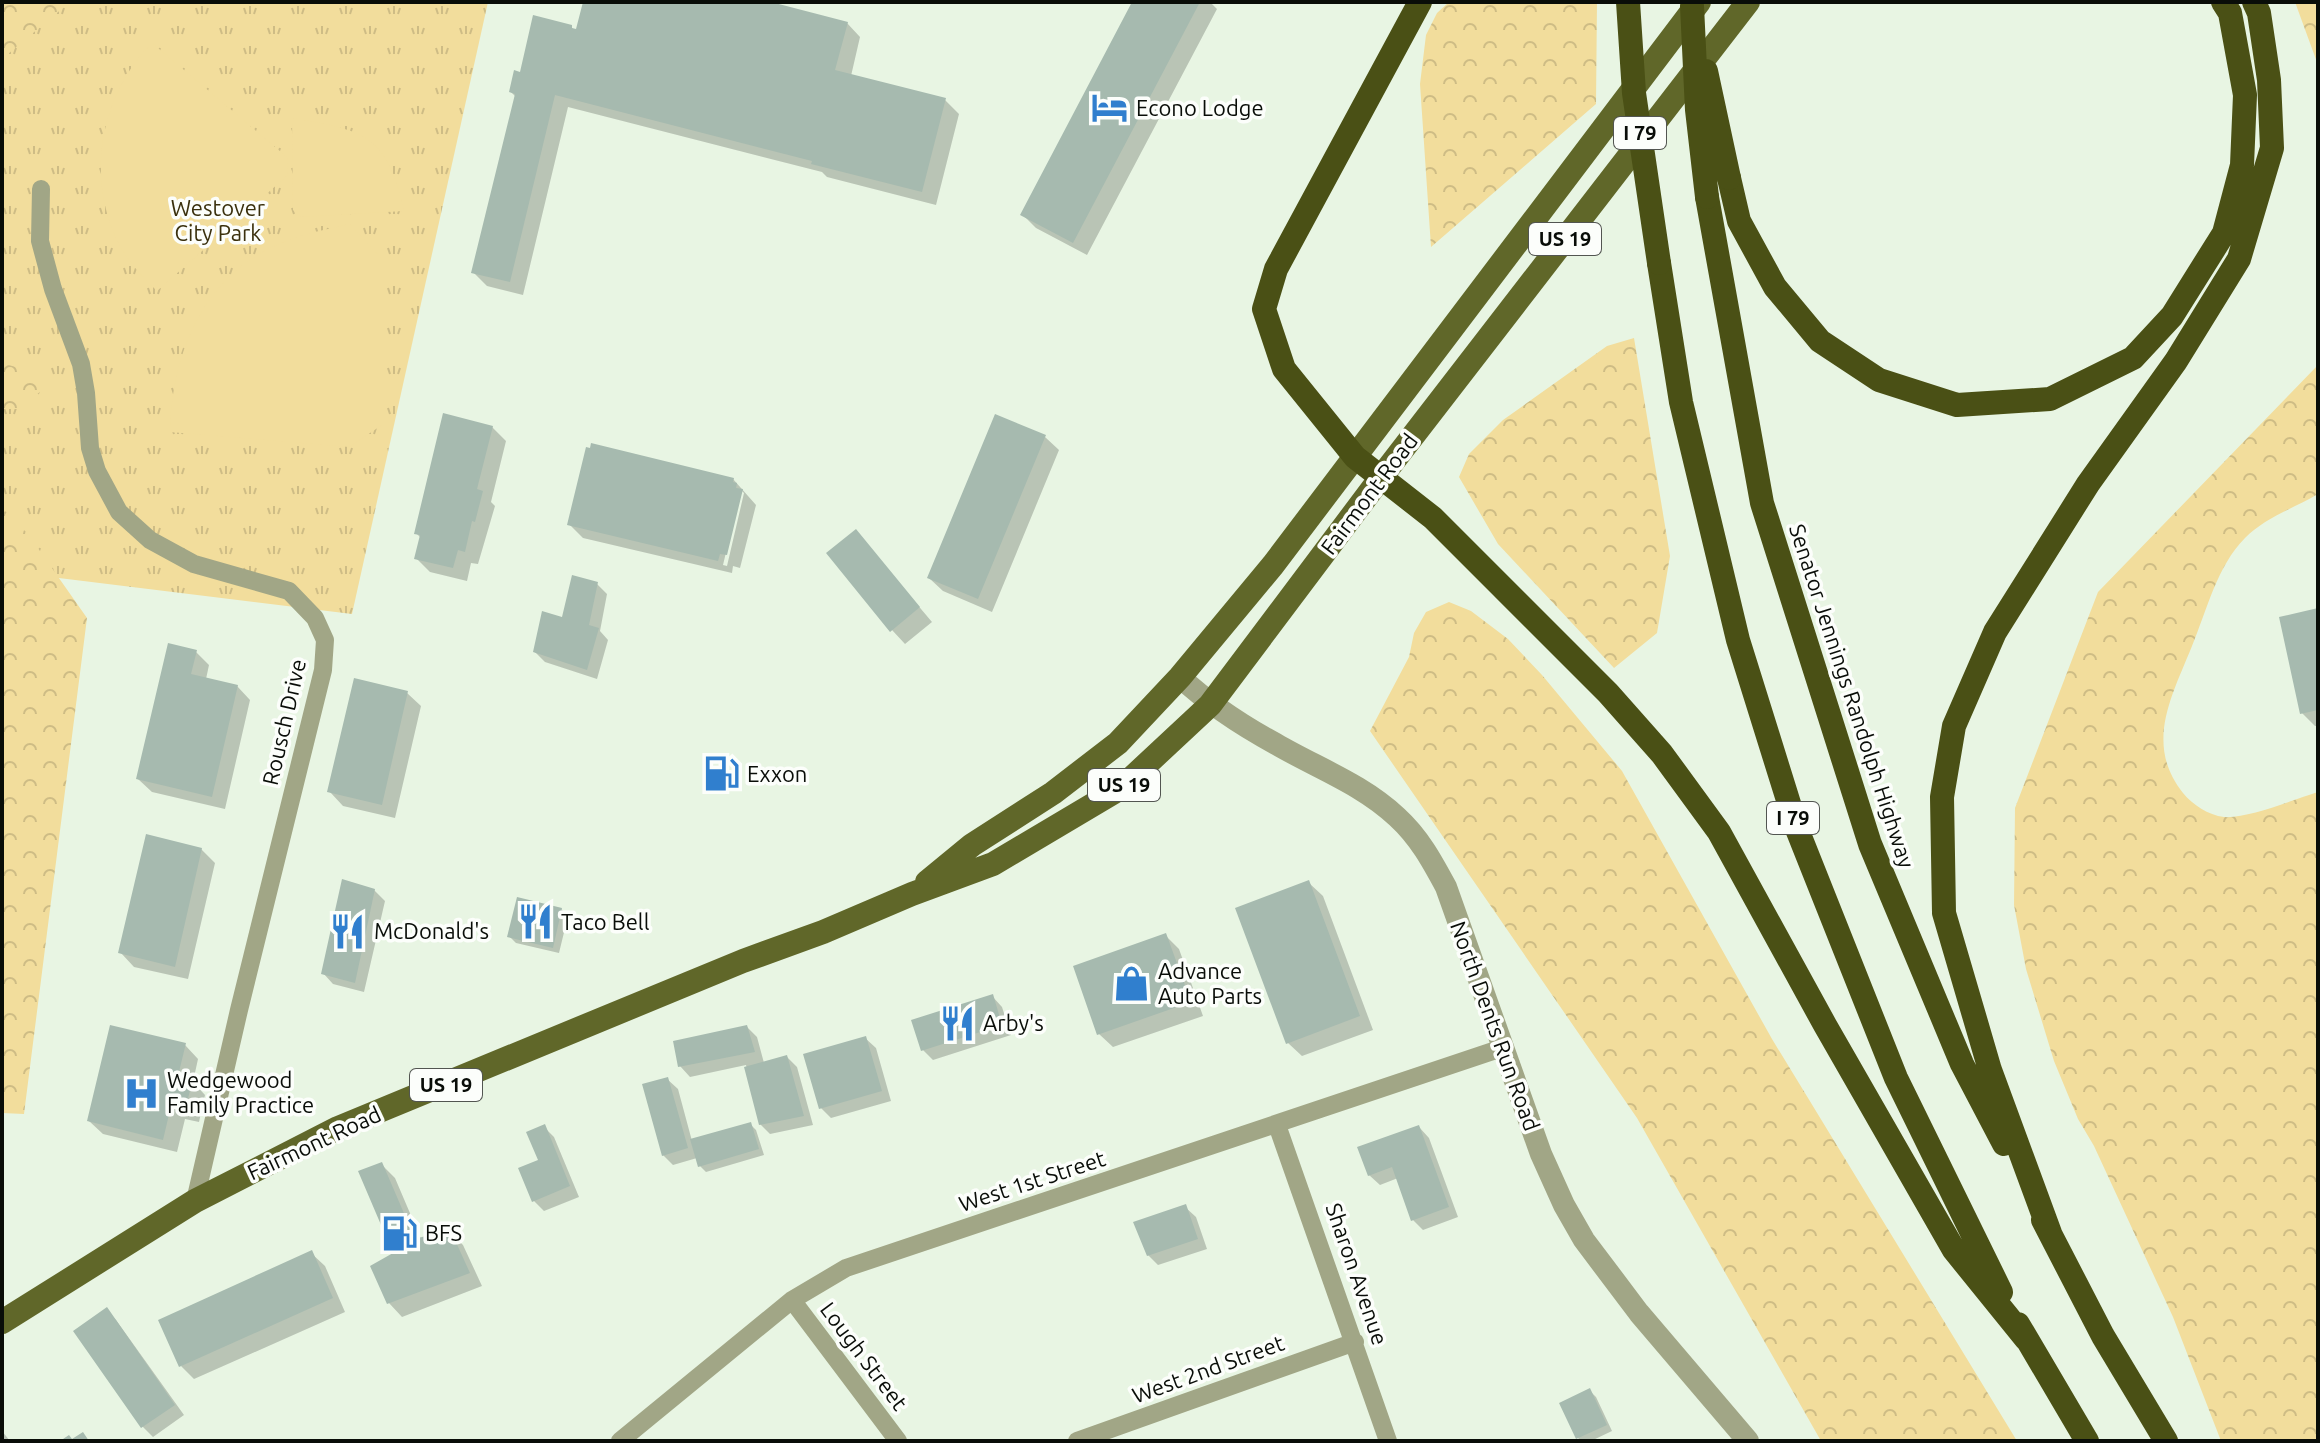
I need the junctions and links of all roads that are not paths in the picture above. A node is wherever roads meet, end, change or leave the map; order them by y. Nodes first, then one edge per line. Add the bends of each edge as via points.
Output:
1 (1420, 2) edge
2 (1628, 2) edge
3 (1748, 2) edge
4 (2223, 2) edge
5 (2254, 2) edge
6 (1694, 3) edge
7 (41, 189) dead end
8 (1355, 457) junction
9 (1382, 476) junction
10 (1180, 677) junction
11 (1210, 705) junction
12 (912, 894) junction
13 (1502, 1048) junction
14 (1277, 1125) junction
15 (195, 1201) junction
16 (2050, 1233) junction
17 (792, 1300) junction
18 (2, 1322) edge
19 (2026, 1339) junction
20 (1355, 1342) junction
21 (620, 1441) edge
22 (898, 1441) edge
23 (1077, 1441) edge
24 (1388, 1441) edge
25 (1748, 1441) edge
26 (2087, 1441) edge
27 (2166, 1441) edge

1 - 8 highway via 1276,269 1264,309 1284,369
2 - 19 highway, I 79, bridge via 1634,93 1681,402 1738,640 1797,829 1896,1078
3 - 9 main road, Fairmont Road / US 19
4 - 6 highway, bridge via 2230,13 2245,95 2242,165 2224,233 2172,316 2133,358 2050,399 1957,405 1879,380 1820,341 1775,287 1739,221
5 - 16 highway via 2269,80 2272,148 2239,259 1995,632 1954,726 1942,797 1944,913 1990,1070
6 - 8 main road, Fairmont Road / US 19
6 - 16 highway, Senator Jennings Randolph Highway / I 79, bridge via 1697,110 1707,197 1762,503 1870,844 1962,1064
7 - 15 street, Rousch Drive via 40,241 81,364 90,448 119,512 150,540 194,564 289,591 315,618 325,640 323,670
8 - 9 highway
8 - 10 main road, Fairmont Road / US 19
9 - 11 main road, Fairmont Road / US 19
9 - 19 highway via 1433,518 1662,754 1719,832 1954,1250
10 - 11 street, North Dents Run Road
10 - 12 main road, Fairmont Road / US 19 via 1118,743 972,845
11 - 12 main road, Fairmont Road / US 19 via 1121,788 993,864
11 - 13 street, North Dents Run Road via 1355,785 1424,846 1446,887
12 - 15 main road, Fairmont Road / US 19 via 338,1128
13 - 14 street, West 1st Street
13 - 25 street, North Dents Run Road via 1541,1154 1584,1240
14 - 17 street, West 1st Street via 846,1268
14 - 20 street, Sharon Avenue
15 - 18 main road, Fairmont Road / US 19
16 - 27 highway, Senator Jennings Randolph Highway / I 79
17 - 21 street, West 1st Street
17 - 22 street, Lough Street
19 - 26 highway, I 79
20 - 23 street, West 2nd Street
20 - 24 street, Sharon Avenue

